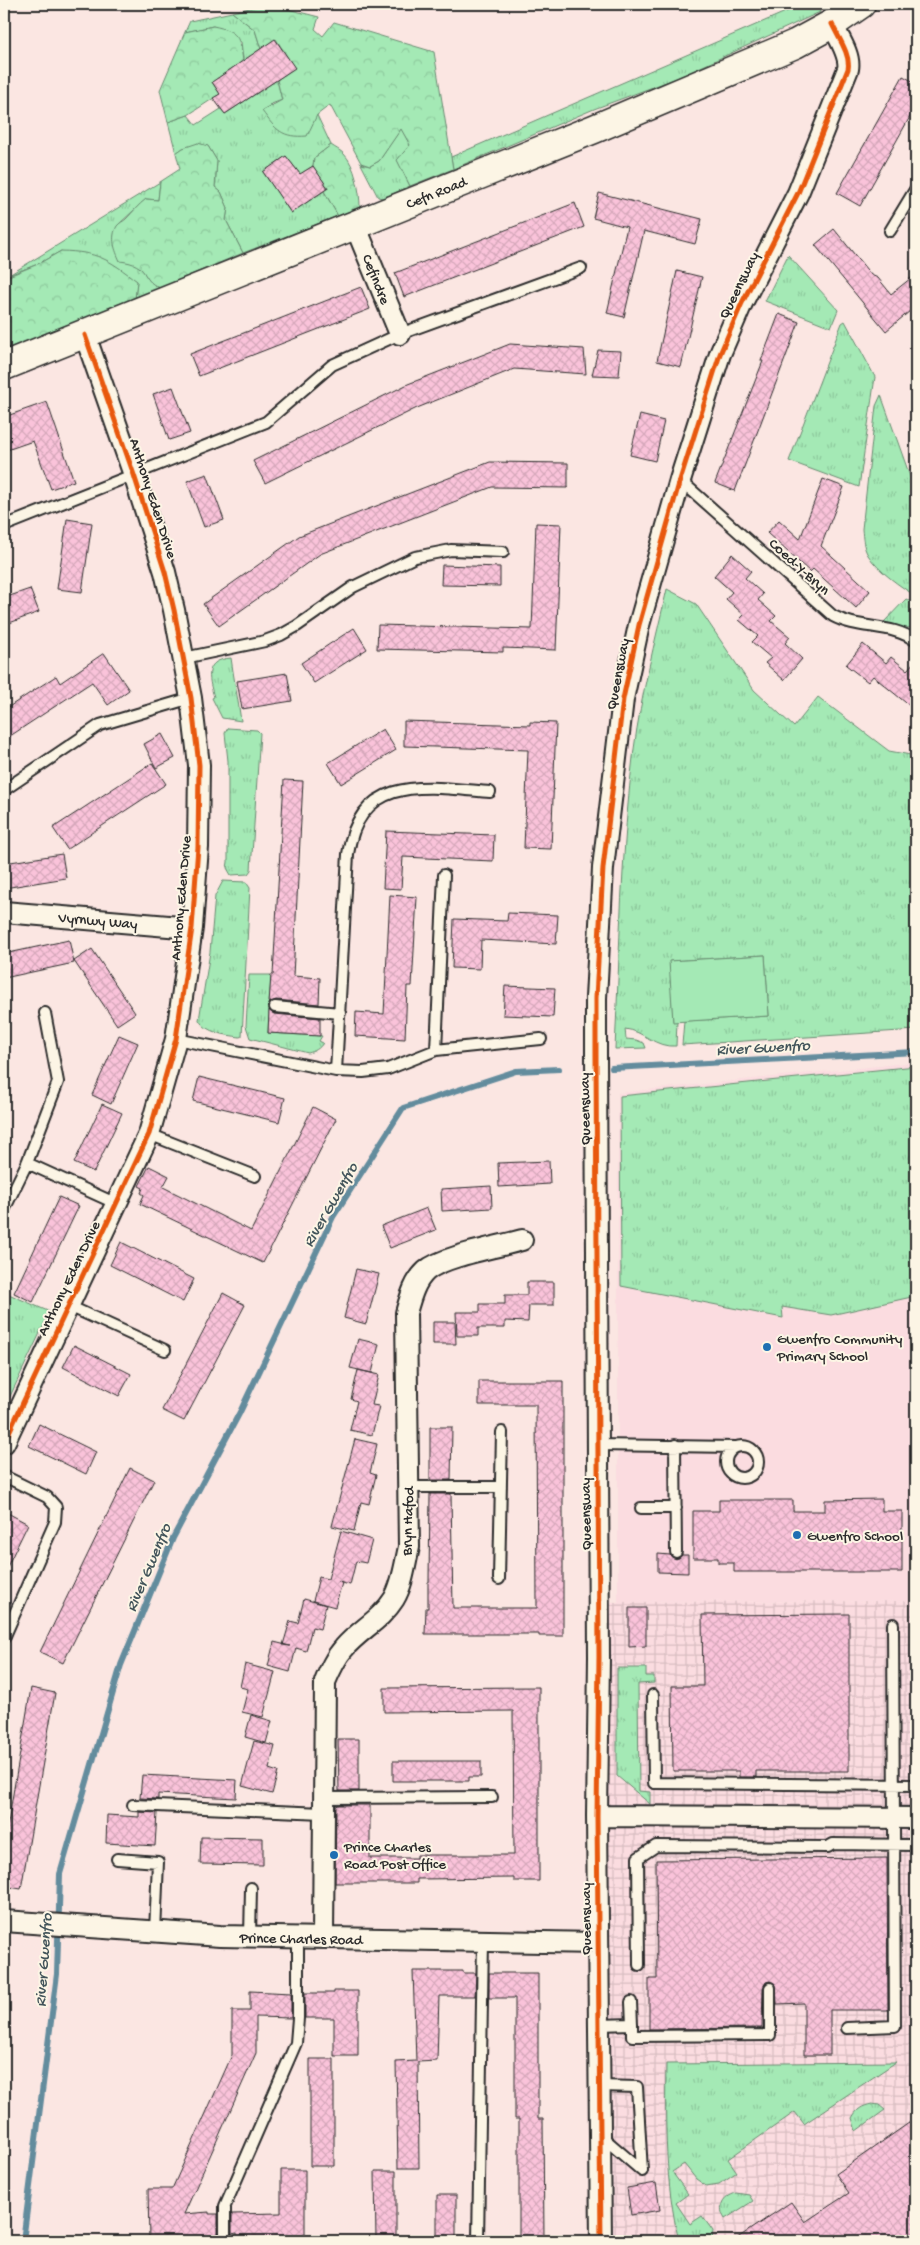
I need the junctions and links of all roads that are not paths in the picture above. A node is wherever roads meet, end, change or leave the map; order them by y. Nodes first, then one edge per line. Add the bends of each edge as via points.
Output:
1 (861, 4) edge
2 (832, 24) junction
3 (916, 188) edge
4 (355, 225) junction
5 (890, 231) dead end
6 (581, 268) dead end
7 (400, 334) junction
8 (85, 335) junction
9 (4, 366) edge
10 (134, 475) junction
11 (680, 480) junction
12 (4, 526) edge
13 (504, 552) dead end
14 (916, 640) edge
15 (184, 658) junction
16 (191, 698) junction
17 (4, 790) edge
18 (490, 792) dead end
19 (444, 875) dead end
20 (4, 912) edge
21 (192, 928) junction
22 (275, 1007) dead end
23 (45, 1012) dead end
24 (340, 1013) junction
25 (176, 1038) junction
26 (541, 1039) dead end
27 (436, 1050) junction
28 (336, 1071) junction
29 (149, 1134) junction
30 (27, 1163) junction
31 (255, 1176) dead end
32 (117, 1204) junction
33 (4, 1210) edge
34 (522, 1240) dead end
35 (69, 1306) junction
36 (164, 1350) dead end
37 (502, 1432) dead end
38 (4, 1443) edge
39 (597, 1444) junction
40 (674, 1445) junction
41 (709, 1446) junction
42 (736, 1447) junction
43 (726, 1464) junction
44 (4, 1476) edge
45 (408, 1487) junction
46 (501, 1487) junction
47 (641, 1508) dead end
48 (676, 1508) junction
49 (676, 1552) dead end
50 (499, 1579) dead end
51 (893, 1624) dead end
52 (4, 1638) edge
53 (653, 1695) dead end
54 (894, 1784) junction
55 (916, 1785) edge
56 (492, 1797) dead end
57 (134, 1805) dead end
58 (323, 1806) junction
59 (597, 1816) junction
60 (894, 1818) junction
61 (916, 1818) edge
62 (894, 1845) junction
63 (916, 1845) edge
64 (117, 1859) dead end
65 (252, 1888) dead end
66 (4, 1921) edge
67 (154, 1932) junction
68 (250, 1937) junction
69 (298, 1938) junction
70 (323, 1938) junction
71 (483, 1940) junction
72 (598, 1943) junction
73 (639, 1965) dead end
74 (770, 1988) dead end
75 (631, 2002) dead end
76 (599, 2024) junction
77 (632, 2024) junction
78 (847, 2028) dead end
79 (600, 2086) junction
80 (600, 2135) junction
81 (225, 2241) edge
82 (478, 2241) edge
83 (601, 2241) edge

1 - 2 street, Cefn Road
2 - 4 street, Cefn Road via 795,44 594,129
2 - 11 street, Queensway via 848,57 848,70 798,193 720,354
3 - 5 lane
4 - 7 street, Cefindre
4 - 8 street, Cefn Road
6 - 7 lane
7 - 10 lane via 332,365 266,422
8 - 9 street, Cefn Road
8 - 10 street, Anthony Eden Drive
10 - 12 lane
10 - 15 street, Anthony Eden Drive via 165,572
11 - 14 lane, Coed-Y-Bryn via 833,616 858,625 900,632
11 - 39 street, Queensway via 639,625 623,699 603,868 596,1026
13 - 15 lane via 451,550 415,558 353,587 281,635
15 - 16 street, Anthony Eden Drive
16 - 17 lane via 100,725
16 - 21 street, Anthony Eden Drive via 200,806
18 - 24 lane via 421,786 385,795 359,818 351,834 348,854
19 - 27 lane
20 - 21 street, Vyrnwy Way
21 - 25 street, Anthony Eden Drive
22 - 24 lane
23 - 30 lane via 58,1082
24 - 28 lane
25 - 28 lane
25 - 29 street, Anthony Eden Drive
26 - 27 lane
27 - 28 lane via 388,1069
29 - 31 lane
29 - 32 street, Anthony Eden Drive
30 - 32 lane
30 - 33 lane
32 - 35 street, Anthony Eden Drive
34 - 45 street, Bryn Hafod via 440,1262 417,1282 406,1313
35 - 36 lane
35 - 38 street, Anthony Eden Drive
37 - 46 lane
39 - 40 lane
39 - 59 street, Queensway via 600,1657
40 - 41 lane
40 - 48 lane
41 - 42 lane
41 - 43 lane via 724,1458
42 - 43 lane via 728,1454
42 - 43 lane via 746,1446 755,1452 759,1461 756,1472 742,1479 731,1474
44 - 52 lane via 47,1497 56,1507 55,1522
45 - 46 lane
45 - 58 street, Bryn Hafod via 408,1547 403,1577 395,1598 382,1616 344,1648 325,1682
46 - 50 lane
47 - 48 lane
48 - 49 lane
51 - 54 lane
53 - 54 lane via 654,1783
54 - 55 lane
54 - 60 lane
56 - 58 lane
57 - 58 lane
58 - 70 street, Bryn Hafod
59 - 60 street
59 - 72 street, Queensway
60 - 61 street
60 - 62 lane
62 - 63 lane
62 - 73 lane via 656,1846 638,1858
62 - 78 lane via 895,2026
64 - 67 lane via 158,1862
65 - 68 lane
66 - 67 street, Prince Charles Road
67 - 68 street, Prince Charles Road
68 - 69 street, Prince Charles Road
69 - 70 street, Prince Charles Road
69 - 81 lane via 296,2043 225,2206
70 - 71 street, Prince Charles Road
71 - 72 street, Prince Charles Road
71 - 82 lane
72 - 76 street, Queensway
74 - 77 lane via 770,2035 632,2036
75 - 77 lane
76 - 77 lane
76 - 79 street, Queensway
79 - 80 street, Queensway
79 - 80 lane via 637,2087 642,2171
80 - 83 street, Queensway

